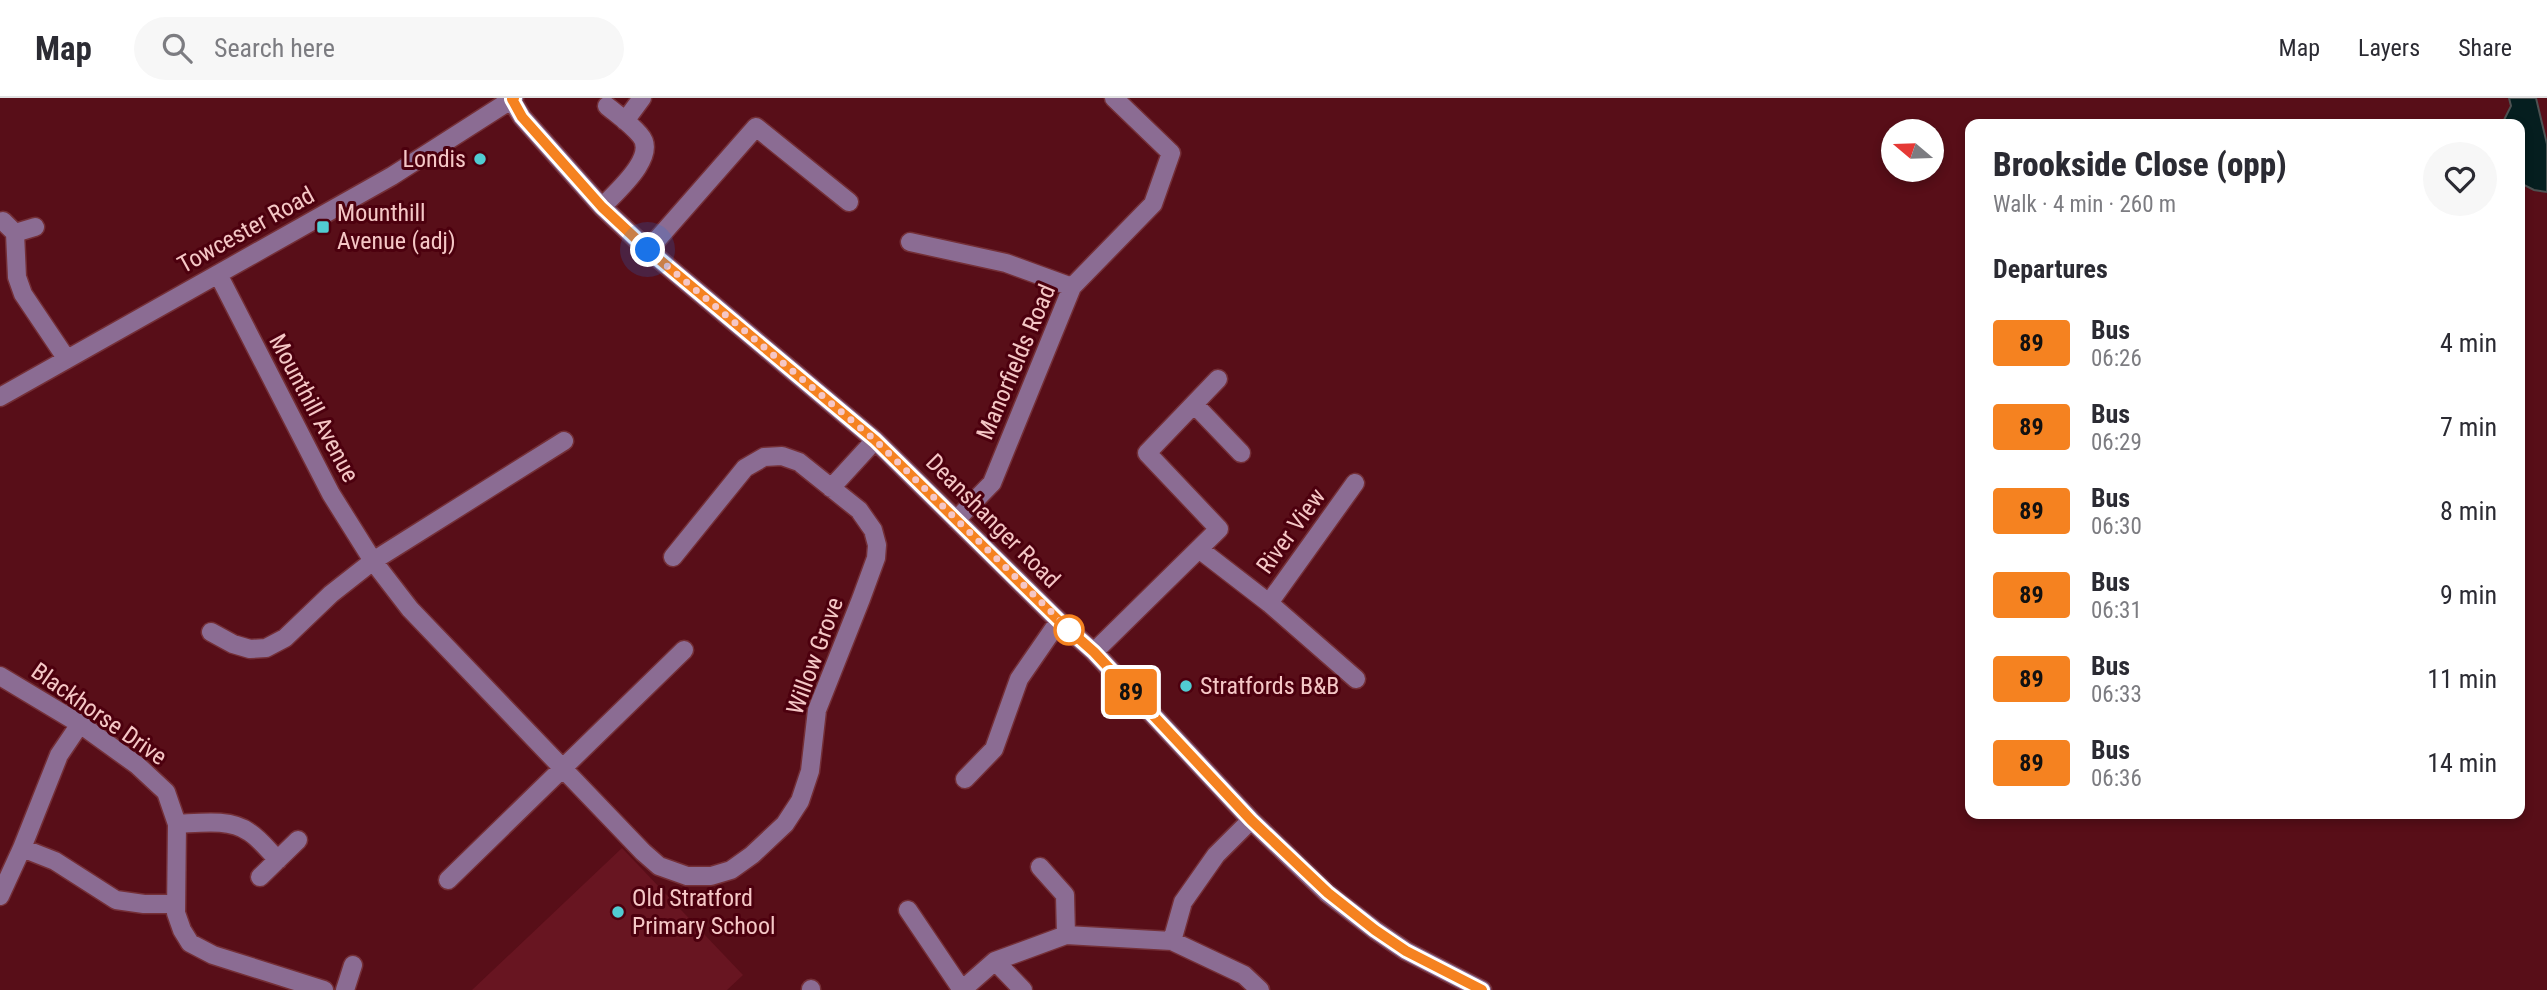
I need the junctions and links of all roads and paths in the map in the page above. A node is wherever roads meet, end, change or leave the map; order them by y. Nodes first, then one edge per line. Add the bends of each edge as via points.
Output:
1 (642, 98) edge
2 (1114, 98) edge
3 (505, 100) edge
4 (607, 106) dead end
5 (625, 121) junction
6 (849, 202) dead end
7 (602, 207) junction
8 (35, 227) dead end
9 (910, 242) dead end
10 (648, 250) junction
11 (218, 274) junction
12 (1072, 288) junction
13 (66, 358) junction
14 (1218, 379) dead end
15 (0, 397) edge
16 (1194, 404) junction
17 (564, 440) dead end
18 (875, 440) junction
19 (1241, 453) dead end
20 (1355, 483) dead end
21 (831, 488) junction
22 (956, 520) junction
23 (1199, 549) junction
24 (673, 557) dead end
25 (373, 561) junction
26 (1269, 603) junction
27 (1059, 621) junction
28 (211, 632) dead end
29 (684, 650) dead end
30 (1094, 652) junction
31 (0, 676) edge
32 (1356, 678) dead end
33 (80, 724) junction
34 (562, 769) junction
35 (965, 779) dead end
36 (1251, 820) junction
37 (177, 824) junction
38 (298, 840) dead end
39 (22, 848) junction
40 (278, 860) junction
41 (1040, 867) dead end
42 (260, 877) dead end
43 (448, 880) dead end
44 (0, 896) edge
45 (176, 904) junction
46 (908, 910) dead end
47 (1066, 935) junction
48 (1172, 941) junction
49 (995, 961) junction
50 (353, 965) dead end
51 (324, 990) edge
52 (345, 990) edge
53 (962, 990) edge
54 (1023, 990) edge
55 (1260, 990) edge
56 (1482, 990) edge

1 - 5 street
2 - 12 street, Manorfields Road via 1171,153 1153,204
3 - 7 street, Deanshanger Road
3 - 11 street, Towcester Road via 402,170
4 - 5 street
5 - 7 street via 643,137 646,150 639,166
6 - 10 street via 756,127
7 - 10 street, Deanshanger Road
8 - 13 street via 9,227 17,277 23,294
9 - 12 street via 1006,263
10 - 18 street, Deanshanger Road
11 - 13 street, Towcester Road
11 - 25 street, Mounthill Avenue via 331,494
12 - 22 street, Manorfields Road via 992,483
13 - 15 street, Towcester Road
14 - 16 street
16 - 19 street
16 - 23 street via 1147,453 1219,528
17 - 25 street
18 - 21 street
18 - 22 street, Deanshanger Road
20 - 26 street, River View
21 - 24 street, Willow Grove via 799,462 782,456 764,457 745,468
21 - 34 street, Willow Grove via 859,510 873,530 876,558 817,710 810,771 800,801 785,824 731,870 687,876 659,866
22 - 27 street, Deanshanger Road
23 - 26 street, River View
23 - 30 street
25 - 28 street via 285,638 267,648 250,649
25 - 34 street, Mounthill Avenue via 410,609
26 - 32 street
27 - 30 street, Deanshanger Road
27 - 35 street via 1019,679 994,749
29 - 34 street
30 - 36 street, Deanshanger Road
31 - 33 street, Blackhorse Drive
33 - 37 street, Blackhorse Drive via 166,792
33 - 39 street via 59,755
34 - 43 street
36 - 48 street via 1216,855 1183,902
36 - 56 street, Deanshanger Road via 1328,893 1375,930
37 - 40 street via 240,827
37 - 45 street, Blackhorse Drive
38 - 40 street
39 - 44 street
39 - 45 street via 55,861 116,900
40 - 42 street
41 - 47 street via 1065,895
45 - 51 street, Blackhorse Drive via 182,930 196,947
46 - 53 street
47 - 48 street
47 - 49 street
48 - 55 street via 1244,975
49 - 53 street
49 - 54 street
50 - 52 street

